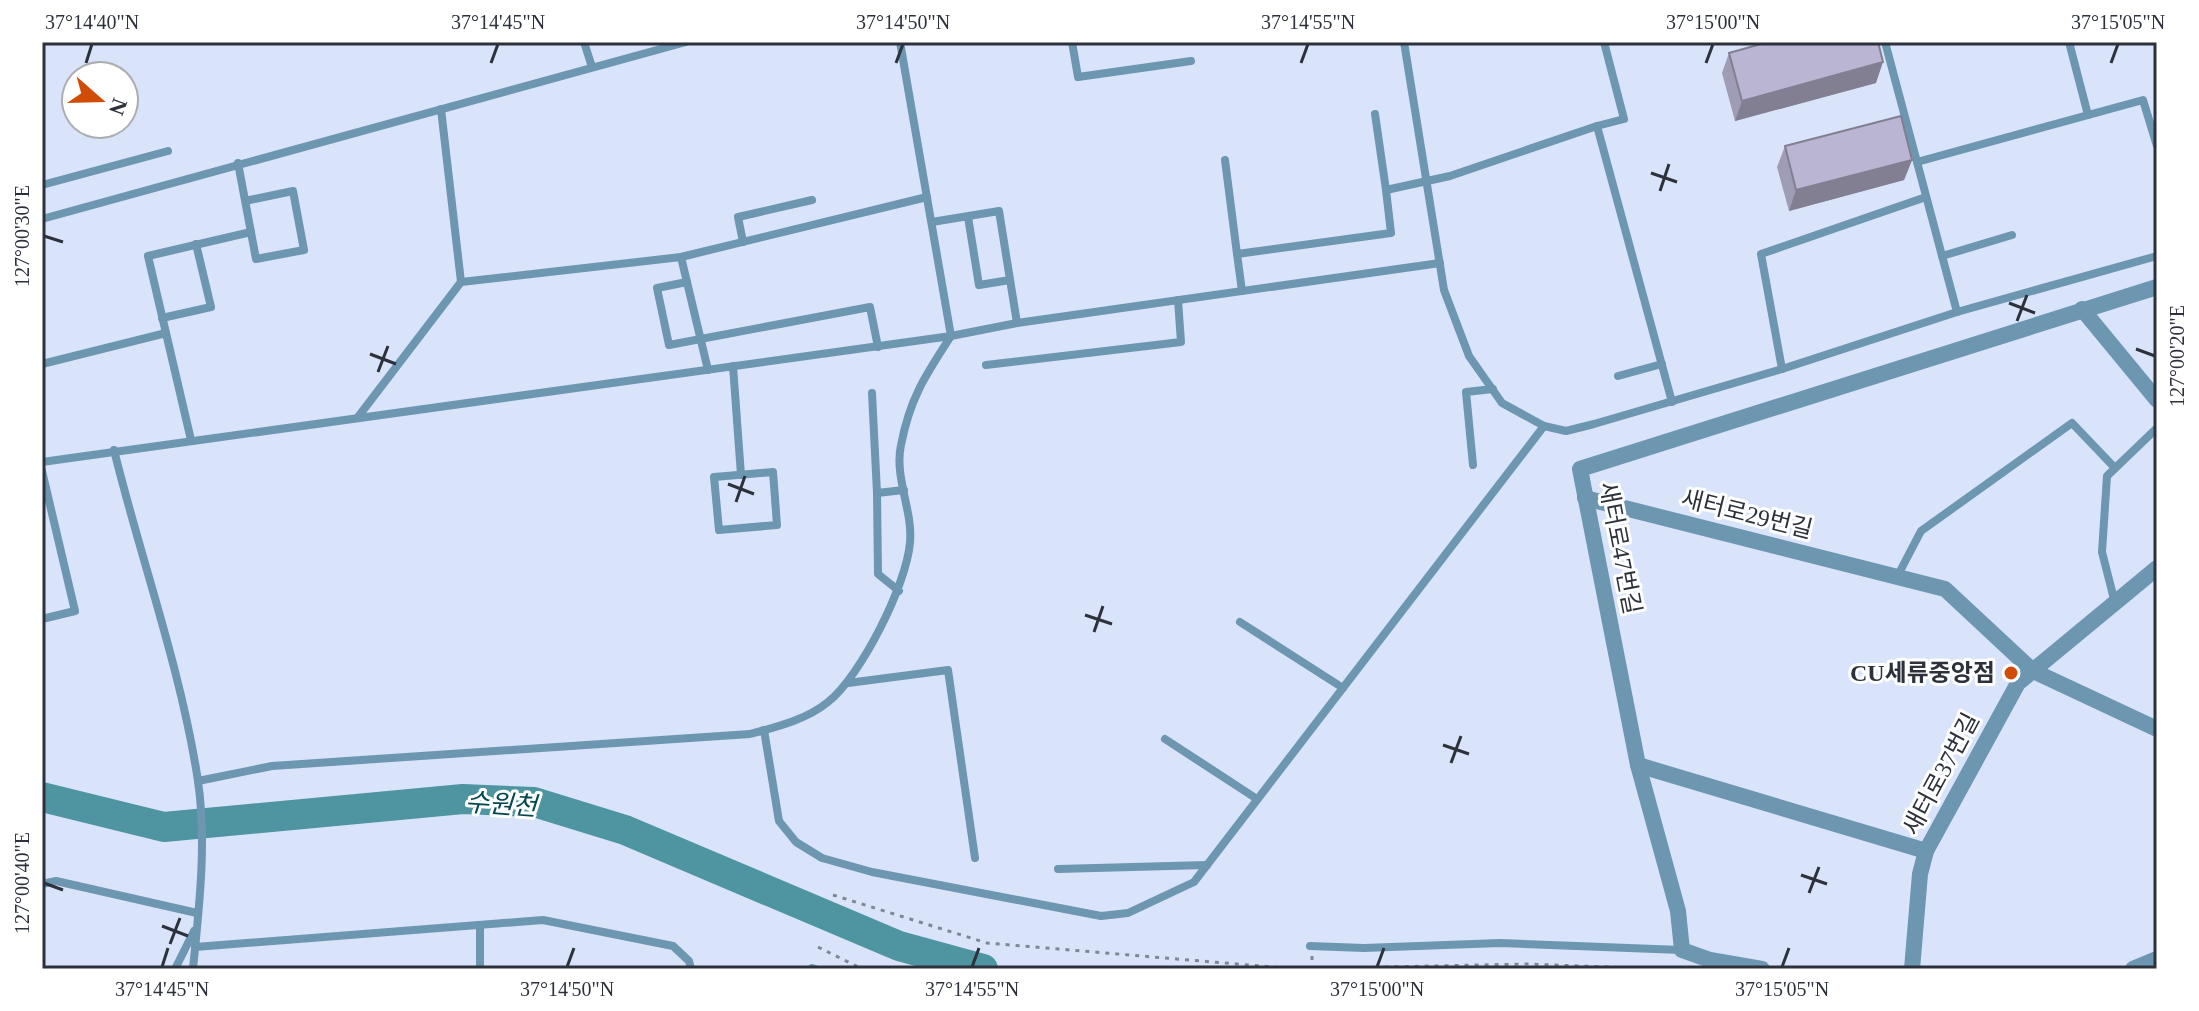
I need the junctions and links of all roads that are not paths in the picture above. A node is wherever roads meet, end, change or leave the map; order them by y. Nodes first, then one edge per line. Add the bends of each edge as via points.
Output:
1 (584, 42) edge
2 (686, 42) edge
3 (900, 42) edge
4 (1072, 42) edge
5 (1404, 42) edge
6 (1604, 42) edge
7 (1885, 42) edge
8 (2069, 42) edge
9 (1191, 61) dead end
10 (592, 67) junction
11 (441, 109) junction
12 (1375, 114) dead end
13 (2088, 115) junction
14 (1597, 126) junction
15 (2157, 146) edge
16 (168, 151) dead end
17 (1225, 160) dead end
18 (1917, 162) junction
19 (238, 163) junction
20 (1429, 182) junction
21 (42, 185) edge
22 (1386, 190) junction
23 (927, 197) junction
24 (1926, 197) junction
25 (812, 200) dead end
26 (245, 201) junction
27 (968, 217) junction
28 (42, 219) edge
29 (932, 222) junction
30 (251, 232) junction
31 (2012, 235) dead end
32 (743, 242) junction
33 (196, 244) junction
34 (1237, 254) junction
35 (1942, 256) junction
36 (2157, 256) edge
37 (681, 257) junction
38 (1440, 263) junction
39 (1010, 280) junction
40 (461, 282) junction
41 (687, 282) junction
42 (2157, 287) edge
43 (1242, 291) junction
44 (1178, 300) junction
45 (2082, 309) junction
46 (1957, 312) junction
47 (162, 318) junction
48 (1017, 323) junction
49 (166, 333) junction
50 (951, 336) junction
51 (701, 339) junction
52 (878, 347) junction
53 (42, 364) edge
54 (1662, 364) junction
55 (986, 365) dead end
56 (733, 366) junction
57 (1782, 369) junction
58 (708, 370) junction
59 (1618, 376) dead end
60 (1493, 389) junction
61 (872, 393) dead end
62 (2157, 400) edge
63 (1672, 402) junction
64 (358, 417) junction
65 (1544, 426) junction
66 (2157, 428) edge
67 (191, 440) junction
68 (114, 450) junction
69 (42, 462) edge
70 (1473, 465) dead end
71 (2115, 468) junction
72 (42, 471) edge
73 (741, 475) junction
74 (904, 490) junction
75 (877, 493) junction
76 (1585, 498) junction
77 (2157, 568) edge
78 (1897, 577) junction
79 (899, 591) junction
80 (2115, 603) junction
81 (42, 619) edge
82 (1240, 622) dead end
83 (2033, 671) junction
84 (848, 683) junction
85 (1343, 688) junction
86 (2157, 729) edge
87 (764, 730) junction
88 (1165, 739) dead end
89 (1638, 765) junction
90 (198, 781) junction
91 (1257, 799) junction
92 (1926, 851) junction
93 (975, 858) dead end
94 (1207, 865) junction
95 (1058, 869) dead end
96 (42, 884) edge
97 (197, 913) junction
98 (480, 925) junction
99 (197, 927) junction
100 (1310, 946) dead end
101 (195, 947) junction
102 (1682, 950) junction
103 (2157, 959) edge
104 (175, 969) edge
105 (193, 969) edge
106 (480, 969) edge
107 (691, 969) edge
108 (1762, 969) edge
109 (1912, 969) edge
110 (2133, 969) edge

1 - 10 lane
2 - 10 lane
3 - 23 lane
4 - 9 lane via 1078,77
5 - 20 lane
6 - 14 lane via 1624,119
7 - 18 lane
8 - 13 lane
10 - 11 lane
11 - 19 lane
11 - 40 lane
12 - 22 lane
13 - 15 lane via 2143,100
13 - 18 lane
14 - 20 lane
14 - 54 lane
16 - 21 lane
17 - 34 lane
18 - 24 lane
19 - 26 lane
19 - 28 lane
20 - 22 lane
20 - 38 lane
22 - 34 lane via 1391,233
23 - 29 lane
23 - 32 lane
24 - 35 lane
24 - 57 lane via 1761,254
25 - 32 lane via 738,217
26 - 30 lane
26 - 30 lane via 293,191 304,250 256,259
27 - 29 lane
27 - 39 lane via 979,285
27 - 39 lane via 999,211
29 - 50 lane
30 - 33 lane
31 - 35 lane
32 - 37 lane
33 - 47 lane via 148,256
33 - 47 lane via 211,307
34 - 43 lane
35 - 46 lane
36 - 46 lane
37 - 40 lane
37 - 41 lane
38 - 43 lane
38 - 60 lane via 1444,290 1469,356
39 - 48 lane
40 - 64 lane
41 - 51 lane
41 - 51 lane via 657,288 669,345
42 - 45 street, 새터로47번길
43 - 44 lane
44 - 48 lane
44 - 55 lane via 1181,342
45 - 62 street
45 - 76 street, 새터로47번길 via 1580,469
46 - 57 lane
47 - 49 lane
48 - 50 lane
49 - 53 lane
49 - 67 lane
50 - 52 lane
50 - 74 lane via 915,390 899,449
51 - 52 lane via 870,307
51 - 58 lane
52 - 56 lane
54 - 59 lane
54 - 63 lane
56 - 58 lane
56 - 73 lane
57 - 63 lane
58 - 64 lane
60 - 65 lane via 1502,403
60 - 70 lane via 1466,392
61 - 75 lane
63 - 65 lane via 1566,431
64 - 67 lane
65 - 85 lane
66 - 71 lane
67 - 68 lane
68 - 69 lane
68 - 90 lane via 174,670
71 - 78 lane via 2072,423 1921,531
71 - 80 lane via 2107,476 2102,552
72 - 81 lane via 75,611
73 - 73 lane via 714,477 719,530 777,525 773,472
74 - 75 lane
74 - 79 lane via 911,541
75 - 79 lane via 878,574
76 - 78 street, 새터로29번길
76 - 89 street, 새터로47번길
77 - 80 street, 새터로37번길
78 - 83 street, 새터로29번길 via 1945,589
79 - 84 lane
80 - 83 street, 새터로37번길
82 - 85 lane
83 - 86 street, 새터로29번길
83 - 92 street, 새터로37번길 via 2018,683
84 - 87 lane via 827,703
84 - 93 lane via 948,670
85 - 91 lane
87 - 90 lane via 272,766
87 - 94 lane via 779,821 796,842 822,858 1101,916 1128,913 1164,898 1194,882
88 - 91 lane
89 - 92 street
89 - 102 street, 새터로47번길 via 1678,911
90 - 97 lane via 203,868
91 - 94 lane
92 - 109 street, 새터로37번길
94 - 95 lane
96 - 97 lane via 56,881
97 - 99 lane
98 - 101 lane
98 - 106 lane
98 - 107 lane via 543,920 673,946
99 - 101 lane
99 - 104 lane
100 - 102 lane via 1500,943
101 - 105 lane
102 - 108 street
103 - 110 street

